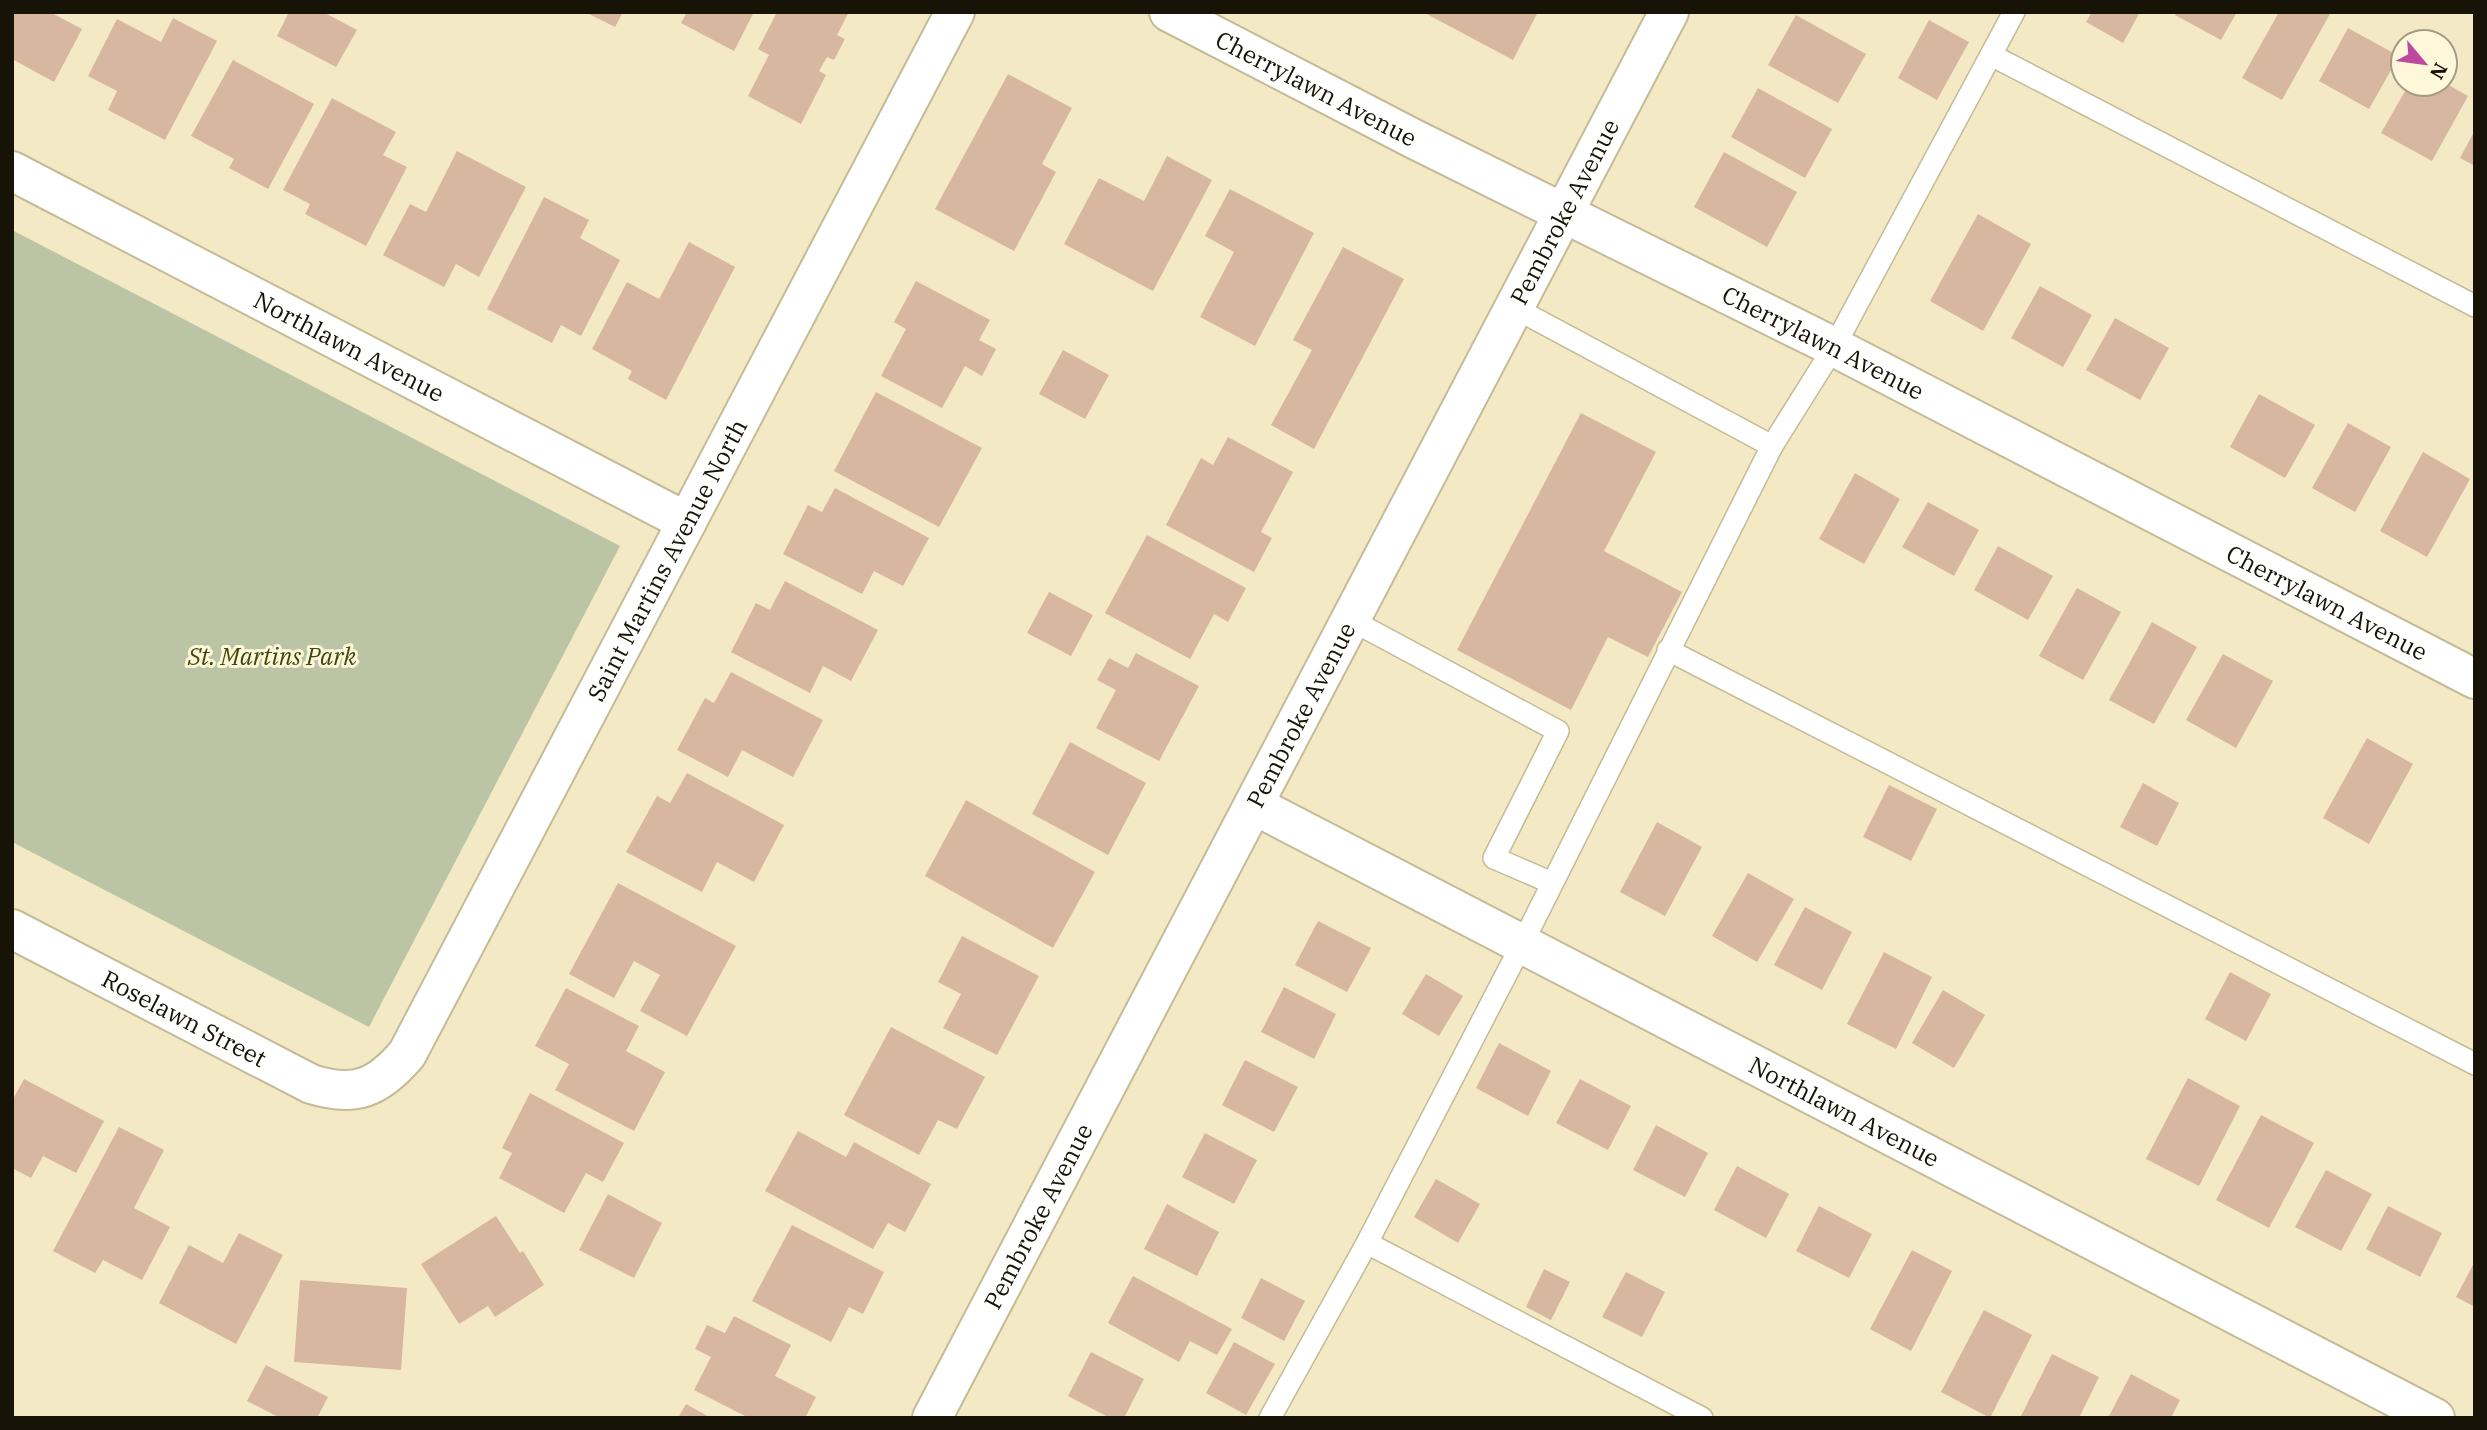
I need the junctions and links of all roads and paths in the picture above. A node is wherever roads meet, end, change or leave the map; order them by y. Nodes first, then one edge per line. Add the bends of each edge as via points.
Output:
1 (954, 12) edge
2 (1169, 12) edge
3 (1669, 12) edge
4 (2014, 12) edge
5 (1991, 55) junction
6 (12, 170) edge
7 (1564, 211) junction
8 (2475, 306) edge
9 (1515, 308) junction
10 (1834, 347) junction
11 (1772, 446) junction
12 (687, 522) junction
13 (1351, 620) junction
14 (1668, 650) junction
15 (2475, 679) edge
16 (1254, 805) junction
17 (1552, 883) junction
18 (12, 929) edge
19 (1522, 944) junction
20 (2475, 1064) edge
21 (361, 1089) joint
22 (1367, 1243) junction
23 (941, 1415) edge
24 (1270, 1418) edge
25 (1702, 1418) edge
26 (2435, 1418) edge

1 - 12 street, Saint Martins Avenue North
2 - 7 street, Cherrylawn Avenue
3 - 7 street, Pembroke Avenue
4 - 5 lane
5 - 8 lane
5 - 10 lane
6 - 12 street, Northlawn Avenue
7 - 9 street, Pembroke Avenue
7 - 10 street, Cherrylawn Avenue
9 - 11 lane
9 - 13 street, Pembroke Avenue
10 - 11 lane
10 - 15 street, Cherrylawn Avenue
11 - 14 lane
12 - 21 street, Saint Martins Avenue North via 407,1054 387,1077
13 - 16 street, Pembroke Avenue
13 - 17 lane via 1558,732 1494,858
14 - 17 lane
14 - 20 lane
16 - 19 street, Northlawn Avenue
16 - 23 street, Pembroke Avenue
17 - 19 lane
18 - 21 street, Roselawn Street via 311,1084 335,1092
19 - 22 lane
19 - 26 street, Northlawn Avenue
22 - 24 lane
22 - 25 lane

